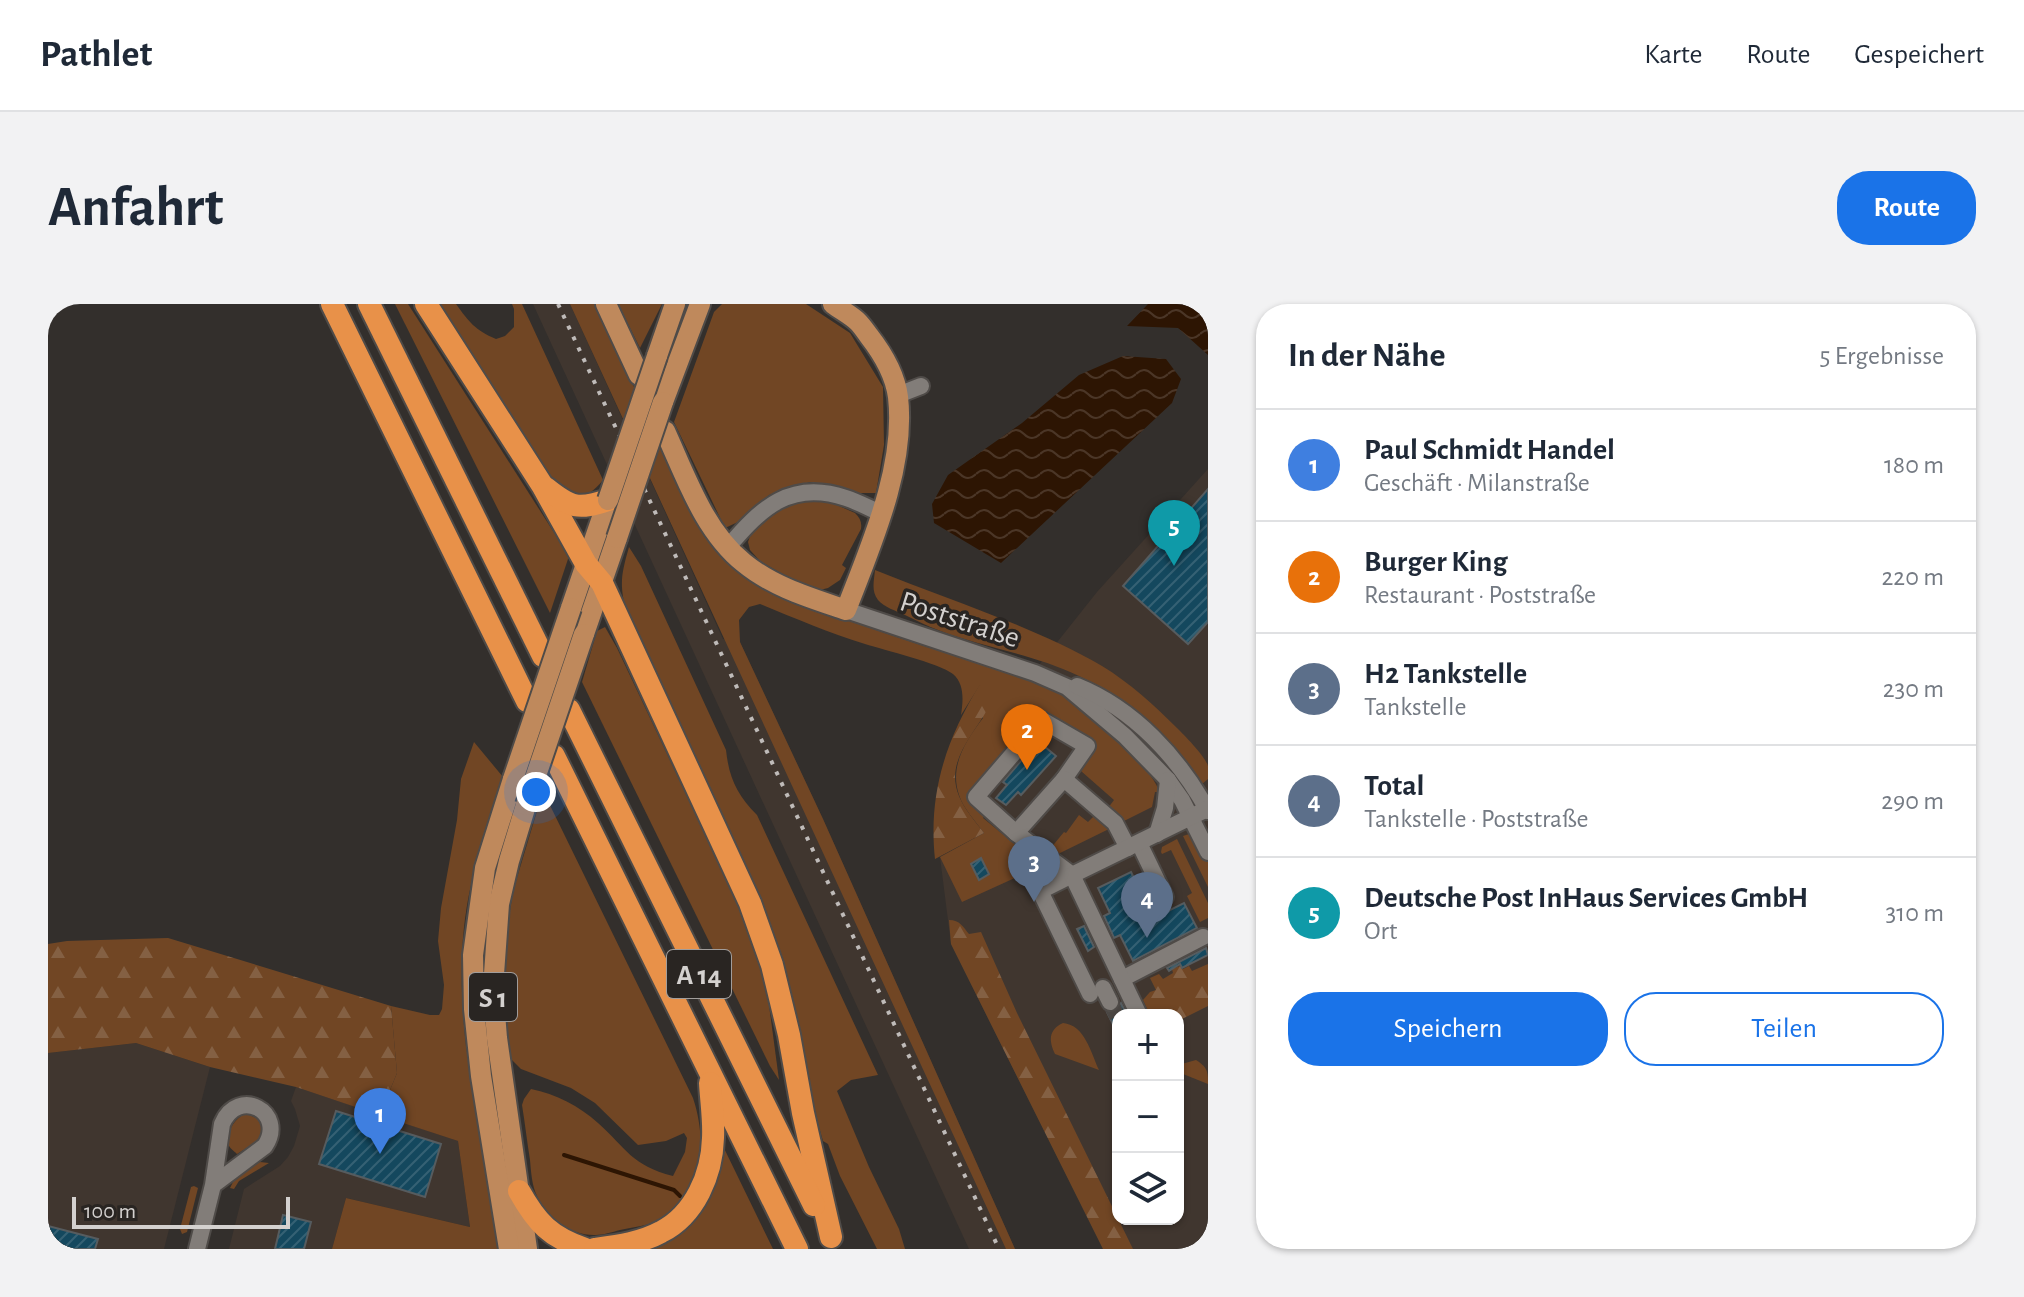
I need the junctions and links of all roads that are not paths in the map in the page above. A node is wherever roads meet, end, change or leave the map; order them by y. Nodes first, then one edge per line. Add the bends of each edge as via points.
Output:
1 (332, 304) edge
2 (369, 304) edge
3 (426, 304) edge
4 (606, 304) edge
5 (675, 304) edge
6 (700, 304) edge
7 (833, 304) edge
8 (639, 375) dead end
9 (921, 386) dead end
10 (898, 395) junction
11 (665, 431) dead end
12 (542, 485) junction
13 (608, 500) joint
14 (881, 513) junction
15 (593, 514) junction
16 (728, 547) junction
17 (586, 564) junction
18 (602, 583) junction
19 (846, 610) junction
20 (543, 656) dead end
21 (1056, 681) junction
22 (527, 701) dead end
23 (569, 710) dead end
24 (554, 756) dead end
25 (1064, 779) junction
26 (1168, 780) junction
27 (1208, 810) edge
28 (1192, 818) junction
29 (1016, 833) junction
30 (1157, 834) junction
31 (1133, 845) junction
32 (1208, 852) edge
33 (1072, 875) junction
34 (1165, 897) dead end
35 (1203, 937) dead end
36 (1122, 979) junction
37 (1101, 995) tunnel mouth
38 (1136, 1009) edge
39 (709, 1069) junction
40 (213, 1185) junction
41 (519, 1191) junction
42 (833, 1243) edge
43 (197, 1249) edge
44 (509, 1249) edge
45 (527, 1249) edge
46 (585, 1249) edge
47 (595, 1249) edge
48 (797, 1249) edge

1 - 22 highway
2 - 20 highway
3 - 12 highway
4 - 8 main road
5 - 13 main road, bridge
6 - 18 main road, S 1, bridge
7 - 10 main road via 859,323 883,355
9 - 10 street
10 - 14 main road via 899,442
11 - 16 main road via 703,511
12 - 15 highway via 566,504
12 - 17 highway
13 - 15 highway
14 - 16 street via 820,492 793,494 762,511
14 - 19 main road
15 - 17 main road, S 1
16 - 19 main road via 783,587
17 - 18 highway
17 - 44 main road, S 1, bridge via 485,868 473,955 481,1076
18 - 41 main road, S 1, bridge via 526,805 499,904 493,988
18 - 42 highway via 750,903 772,965
19 - 21 street, Poststraße
21 - 26 street, Poststraße via 1125,736
21 - 27 street, Poststraße via 1104,699 1143,728 1175,761
23 - 42 highway, A 14
24 - 39 highway, A 14
25 - 29 street
25 - 29 street via 1087,746 1042,720 976,797
25 - 31 street
26 - 28 street, Poststraße
26 - 30 street
27 - 28 street
28 - 30 street
28 - 32 street, Poststraße
29 - 33 street
30 - 31 street
31 - 33 street
31 - 34 street
33 - 36 street
33 - 37 street via 1040,891
35 - 36 street
36 - 38 street
39 - 47 highway via 711,1164 691,1205 664,1231
39 - 48 highway, A 14
40 - 40 street via 265,1146 270,1123 261,1110 238,1106 225,1117
40 - 43 street
41 - 45 main road, S 1
41 - 46 highway via 551,1233

